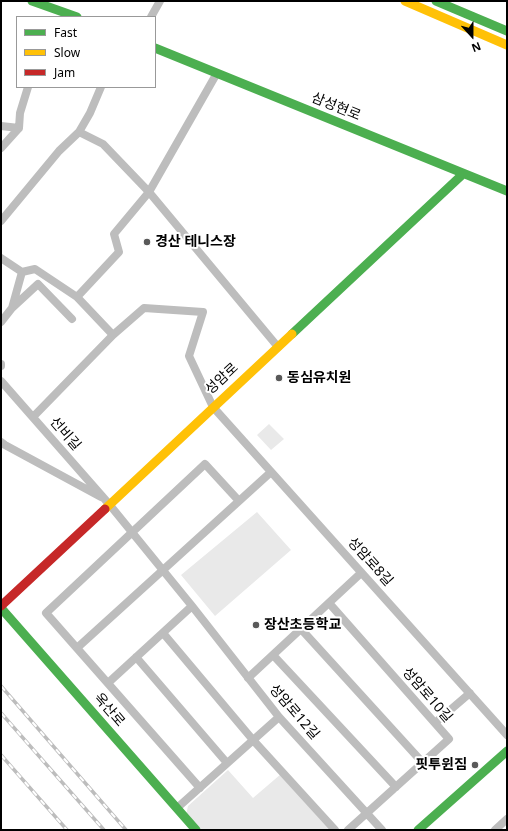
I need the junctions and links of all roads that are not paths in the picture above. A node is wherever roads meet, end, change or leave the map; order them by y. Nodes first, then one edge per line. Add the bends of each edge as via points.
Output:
1 (32, 1) edge
2 (160, 1) edge
3 (405, 1) edge
4 (436, 1) edge
5 (74, 16) edge
6 (152, 16) edge
7 (507, 32) edge
8 (507, 44) edge
9 (156, 48) edge
10 (217, 73) junction
11 (28, 88) edge
12 (101, 88) edge
13 (1, 126) edge
14 (19, 128) junction
15 (78, 132) junction
16 (1, 148) edge
17 (463, 174) junction
18 (507, 191) edge
19 (149, 192) junction
20 (1, 221) edge
21 (1, 258) edge
22 (22, 272) junction
23 (77, 297) junction
24 (12, 308) junction
25 (72, 319) dead end
26 (1, 322) edge
27 (113, 335) junction
28 (278, 347) junction
29 (3, 387) edge
30 (213, 407) junction
31 (33, 417) junction
32 (1, 442) edge
33 (271, 472) junction
34 (239, 501) junction
35 (107, 502) junction
36 (132, 532) junction
37 (163, 570) junction
38 (361, 573) junction
39 (329, 603) junction
40 (192, 606) junction
41 (1, 607) edge
42 (300, 629) junction
43 (163, 633) junction
44 (77, 648) junction
45 (273, 655) junction
46 (136, 657) junction
47 (248, 678) junction
48 (108, 683) junction
49 (470, 693) junction
50 (280, 717) junction
51 (435, 723) junction
52 (507, 734) edge
53 (253, 740) junction
54 (507, 751) edge
55 (423, 762) junction
56 (227, 763) junction
57 (396, 787) junction
58 (200, 788) junction
59 (177, 808) junction
60 (367, 813) junction
61 (507, 819) edge
62 (196, 830) edge
63 (335, 830) edge
64 (348, 830) edge
65 (382, 830) edge
66 (418, 830) edge
67 (495, 830) edge

1 - 5 main road
2 - 6 street
3 - 8 main road
4 - 7 main road
9 - 10 main road, 삼성현로
10 - 17 main road, 삼성현로
10 - 19 street
11 - 14 street via 20,113
12 - 15 street
13 - 14 street
14 - 16 street
15 - 19 street via 103,144
15 - 20 street
17 - 18 main road, 삼성현로
17 - 28 main road, 성암로
19 - 23 street via 114,234 119,252
19 - 28 street
21 - 22 street
22 - 23 street via 35,269
22 - 24 street
23 - 27 street
24 - 25 street via 38,284
24 - 26 street
27 - 30 street, 성암로8길 via 144,308 203,312 189,356
27 - 31 street
28 - 30 main road, 성암로
29 - 31 street, 선비길
30 - 33 street, 성암로8길
30 - 35 main road, 성암로
31 - 35 street, 선비길
32 - 35 street
33 - 34 street
33 - 38 street, 성암로8길
34 - 36 street via 205,464
34 - 37 street
35 - 36 street, 성암로12길
35 - 41 main road, 성암로
36 - 37 street, 성암로12길
36 - 44 street via 46,613
37 - 40 street, 성암로12길
37 - 44 street
38 - 39 street
38 - 49 street, 성암로8길
39 - 42 street
39 - 51 street, 성암로10길
40 - 43 street
40 - 47 street, 성암로12길
41 - 59 main road, 옥산로
42 - 45 street
42 - 55 street
43 - 46 street
43 - 53 street
44 - 48 street
45 - 47 street
45 - 57 street
46 - 48 street
46 - 56 street
47 - 50 street, 성암로12길
48 - 58 street
49 - 51 street
49 - 52 street, 성암로8길
50 - 53 street
50 - 60 street, 성암로12길
51 - 55 street, 성암로10길 via 449,739
53 - 56 street
53 - 63 street
54 - 66 main road
55 - 57 street, 성암로10길
56 - 58 street
57 - 60 street, 성암로10길
58 - 59 street
59 - 62 main road, 옥산로
60 - 64 street, 성암로10길
60 - 65 street, 성암로12길
61 - 67 street

